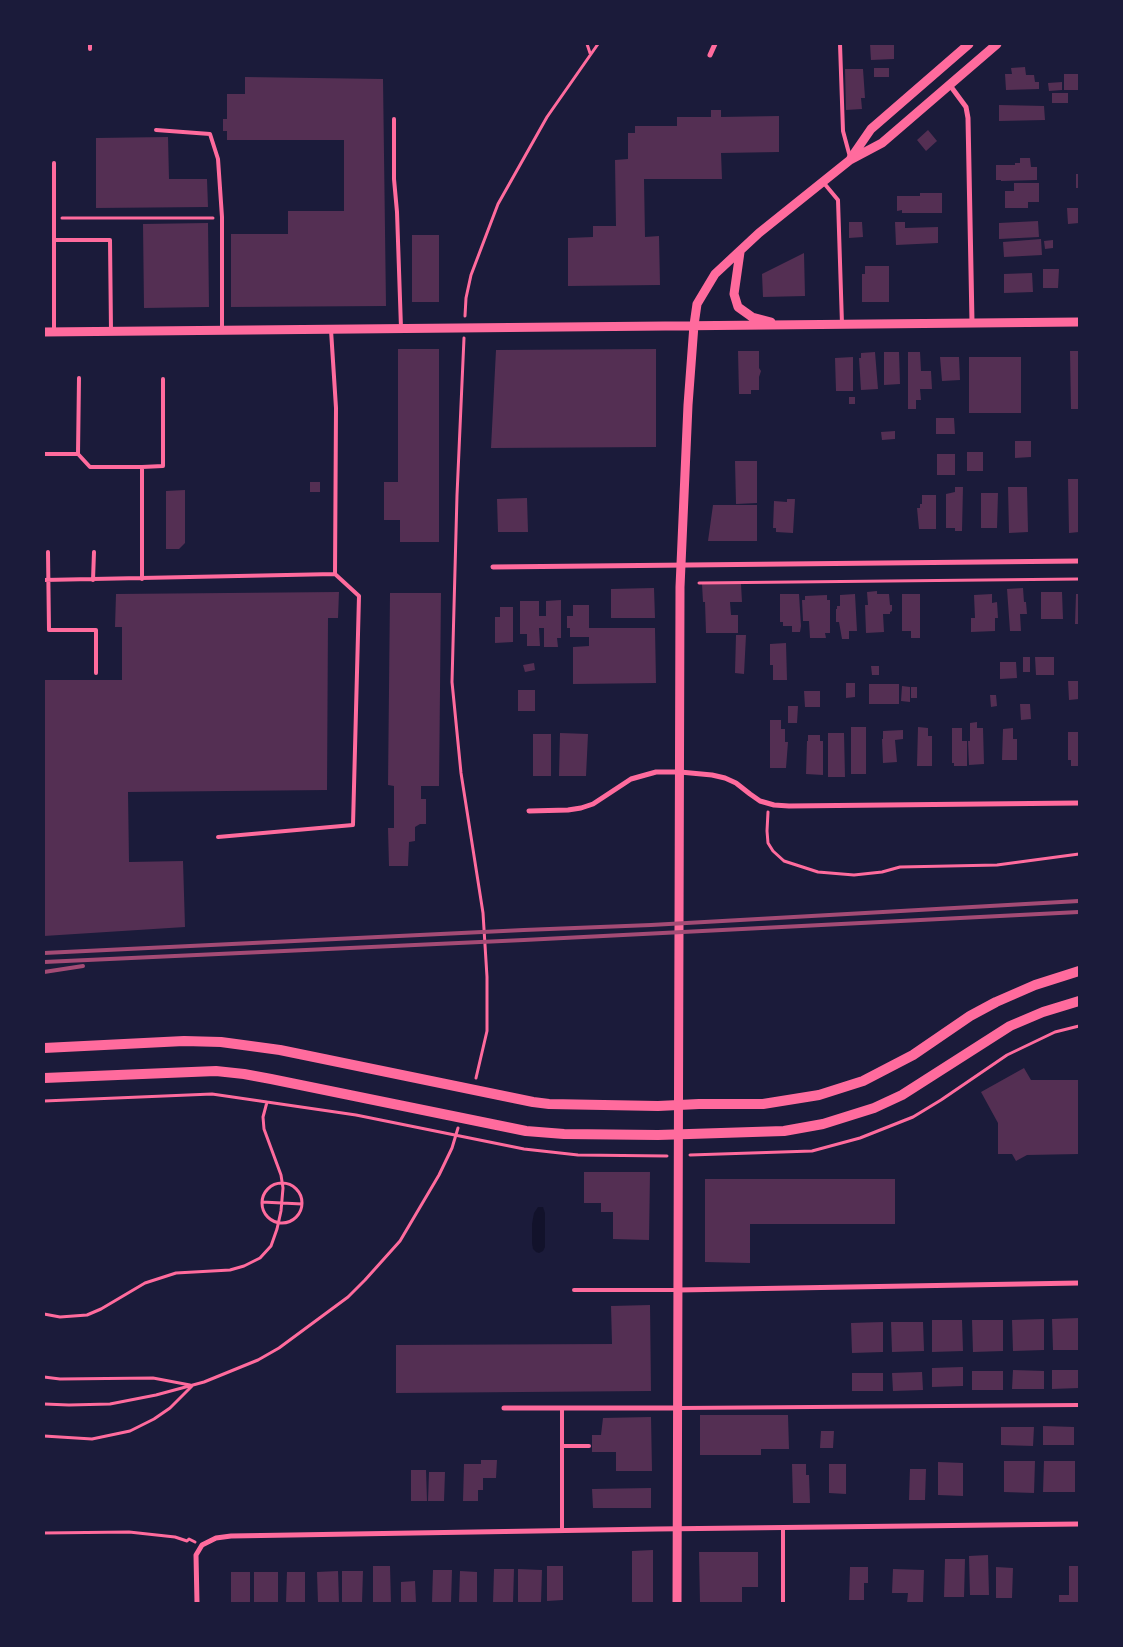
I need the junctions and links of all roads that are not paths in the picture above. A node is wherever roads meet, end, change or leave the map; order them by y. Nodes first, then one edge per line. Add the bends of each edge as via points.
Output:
1 (715, 44) edge
2 (840, 44) edge
3 (969, 44) edge
4 (997, 44) edge
5 (710, 55) dead end
6 (949, 84) junction
7 (394, 119) dead end
8 (156, 130) dead end
9 (850, 160) junction
10 (54, 164) dead end
11 (823, 182) junction
12 (54, 240) junction
13 (740, 252) junction
14 (972, 322) junction
15 (1079, 322) edge
16 (842, 324) junction
17 (783, 325) junction
18 (694, 326) junction
19 (331, 328) junction
20 (401, 328) junction
21 (222, 330) junction
22 (111, 331) junction
23 (44, 332) edge
24 (54, 332) junction
25 (79, 378) dead end
26 (163, 379) dead end
27 (44, 454) edge
28 (78, 454) junction
29 (142, 467) junction
30 (48, 552) dead end
31 (94, 552) dead end
32 (1079, 562) edge
33 (681, 565) junction
34 (493, 567) dead end
35 (335, 574) junction
36 (142, 579) junction
37 (46, 580) edge
38 (94, 580) junction
39 (96, 673) dead end
40 (680, 772) junction
41 (1079, 803) edge
42 (529, 811) dead end
43 (218, 837) dead end
44 (1079, 972) edge
45 (1079, 1001) edge
46 (44, 1048) edge
47 (44, 1078) edge
48 (678, 1105) junction
49 (679, 1135) junction
50 (1079, 1283) edge
51 (574, 1290) dead end
52 (678, 1290) junction
53 (1079, 1405) edge
54 (504, 1408) dead end
55 (562, 1408) junction
56 (678, 1408) junction
57 (562, 1446) junction
58 (589, 1446) dead end
59 (1079, 1524) edge
60 (784, 1527) junction
61 (677, 1529) junction
62 (562, 1530) junction
63 (197, 1603) edge
64 (677, 1603) edge
65 (783, 1603) edge

1 - 5 street
2 - 9 lane via 843,131
3 - 9 street via 871,130
4 - 6 street
6 - 9 street via 882,143
6 - 14 street via 966,108 968,118
7 - 20 lane
8 - 21 lane via 210,134 218,159 222,217
9 - 11 street
10 - 12 lane
11 - 13 street via 758,232
11 - 16 lane via 838,200
12 - 22 lane via 110,240
12 - 24 lane
13 - 17 street via 734,294 738,307 752,317
13 - 18 street via 715,274 702,294
14 - 15 street
14 - 16 street
16 - 17 street
17 - 18 street
18 - 20 street
18 - 33 street
19 - 20 street
19 - 21 street
19 - 35 lane via 336,408
21 - 22 street
22 - 24 street
23 - 24 street
25 - 28 lane
26 - 29 lane via 163,466
27 - 28 lane
28 - 29 lane via 90,467
29 - 36 lane
30 - 37 lane
31 - 38 lane
32 - 33 street
33 - 34 street
33 - 40 street
35 - 36 lane
35 - 43 lane via 359,596 353,825
36 - 38 lane
37 - 38 lane
37 - 39 lane via 49,630 96,630
40 - 41 street via 725,778 755,798 789,806
40 - 42 street via 656,772 632,779 581,808
40 - 48 street
44 - 48 main road via 1034,984 996,1002 913,1055 843,1088 763,1104
45 - 49 main road via 1010,1026 902,1095 874,1108 823,1124 784,1131
46 - 48 main road via 221,1042 280,1050 549,1104
47 - 49 main road via 216,1071 526,1131
48 - 49 street
49 - 52 street
50 - 52 street
51 - 52 lane
52 - 56 street
53 - 56 lane
54 - 55 street
55 - 56 street
55 - 57 lane
56 - 61 street
57 - 58 lane
57 - 62 lane
59 - 60 street
60 - 61 street
60 - 65 lane
61 - 62 street
61 - 64 street
62 - 63 street via 216,1538 202,1545 196,1555

